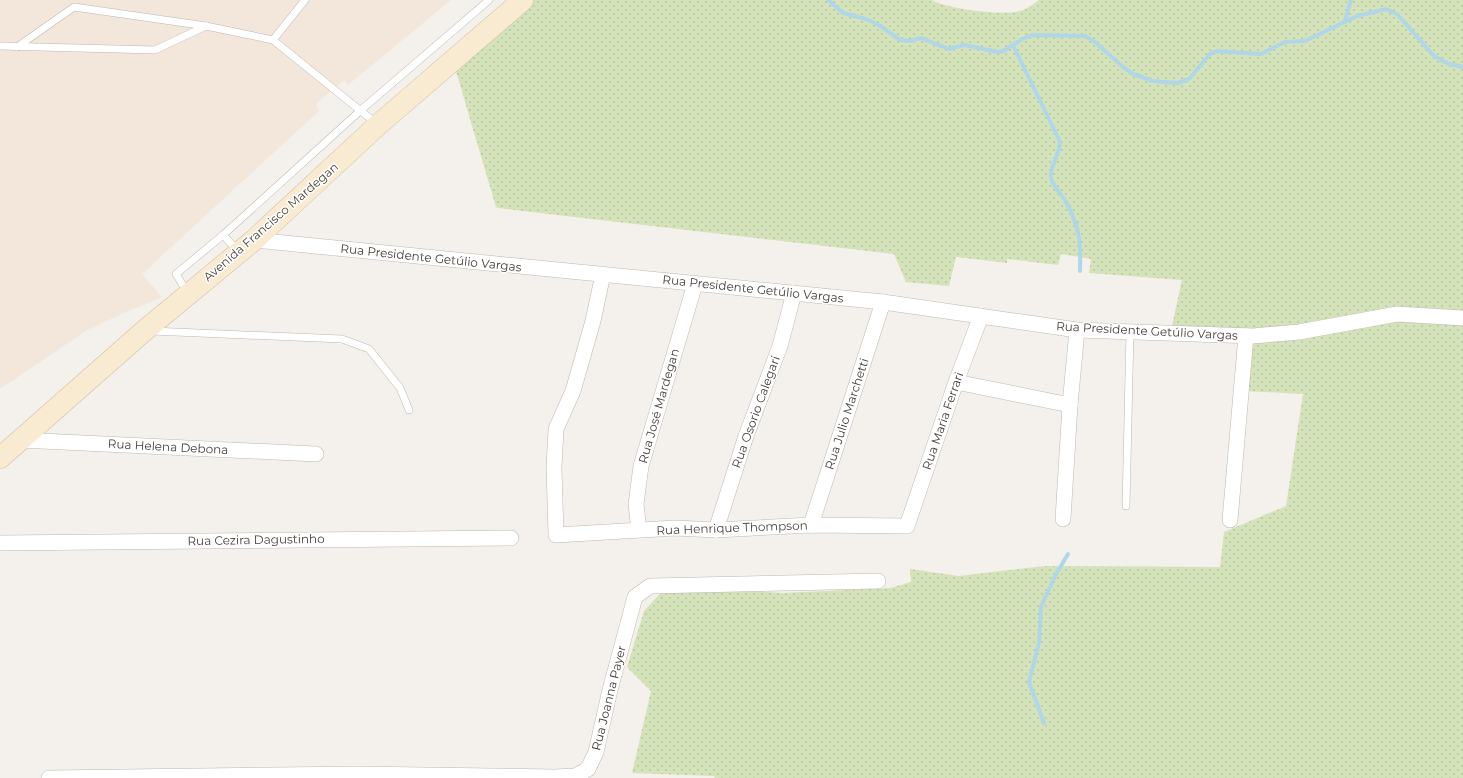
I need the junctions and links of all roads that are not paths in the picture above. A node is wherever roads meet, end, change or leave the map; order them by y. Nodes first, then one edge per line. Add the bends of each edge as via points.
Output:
1 (305, 0) edge
2 (489, 0) edge
3 (523, 0) edge
4 (75, 4) edge
5 (206, 26) junction
6 (273, 40) junction
7 (0, 46) edge
8 (17, 47) junction
9 (361, 110) junction
10 (378, 125) junction
11 (223, 235) junction
12 (246, 246) junction
13 (603, 274) junction
14 (695, 284) junction
15 (794, 292) junction
16 (188, 294) junction
17 (883, 302) junction
18 (981, 316) junction
19 (1463, 318) edge
20 (144, 330) junction
21 (1077, 330) junction
22 (1130, 331) junction
23 (1250, 336) junction
24 (956, 382) junction
25 (1070, 405) junction
26 (408, 410) dead end
27 (20, 440) junction
28 (316, 454) dead end
29 (0, 458) edge
30 (1126, 506) dead end
31 (1063, 519) dead end
32 (1230, 520) dead end
33 (811, 525) junction
34 (907, 526) joint
35 (639, 530) junction
36 (716, 530) junction
37 (511, 538) dead end
38 (0, 543) edge
39 (878, 581) dead end
40 (357, 776) edge
41 (579, 776) edge
42 (49, 778) edge

1 - 6 lane
2 - 9 lane
3 - 10 main road, Avenida Francisco Mardegan
4 - 5 lane
4 - 8 lane
5 - 6 lane
5 - 8 lane via 155,50
6 - 9 lane
7 - 8 lane
9 - 10 lane
9 - 11 lane
10 - 12 main road, Avenida Francisco Mardegan
11 - 12 lane
11 - 16 lane via 176,274
12 - 13 street, Rua Presidente Getúlio Vargas
12 - 16 main road, Avenida Francisco Mardegan
13 - 14 street, Rua Presidente Getúlio Vargas
13 - 35 street, Rua Henrique Thompson via 573,391 556,429 556,535
14 - 15 street, Rua Presidente Getúlio Vargas
14 - 35 street, Rua José Mardegan via 641,466 636,504
15 - 17 street, Rua Presidente Getúlio Vargas
15 - 36 street, Rua Osorio Calegari via 780,346 746,436
16 - 20 main road, Avenida Francisco Mardegan
17 - 18 street, Rua Presidente Getúlio Vargas
17 - 33 street, Rua Julio Marchetti
18 - 21 street, Rua Presidente Getúlio Vargas
18 - 24 street, Rua Maria Ferrari
19 - 23 street, Rua Presidente Getúlio Vargas via 1397,314 1299,332
20 - 26 lane via 342,339 369,349 400,388
20 - 27 main road, Avenida Francisco Mardegan
21 - 22 street, Rua Presidente Getúlio Vargas
21 - 25 street
22 - 23 street, Rua Presidente Getúlio Vargas
22 - 30 lane
23 - 32 street
24 - 25 street
24 - 34 street, Rua Maria Ferrari
25 - 31 street
27 - 28 street, Rua Helena Debona
27 - 29 main road, Avenida Francisco Mardegan
33 - 34 street, Rua Henrique Thompson
33 - 36 street, Rua Henrique Thompson
35 - 36 street, Rua Henrique Thompson
37 - 38 street, Rua Cezira Dagustinho
39 - 41 street, Rua Joanna Payer via 650,586 635,597 596,752 588,769
40 - 41 street, Rua Joanna Payer
40 - 42 street, Rua Joanna Payer

